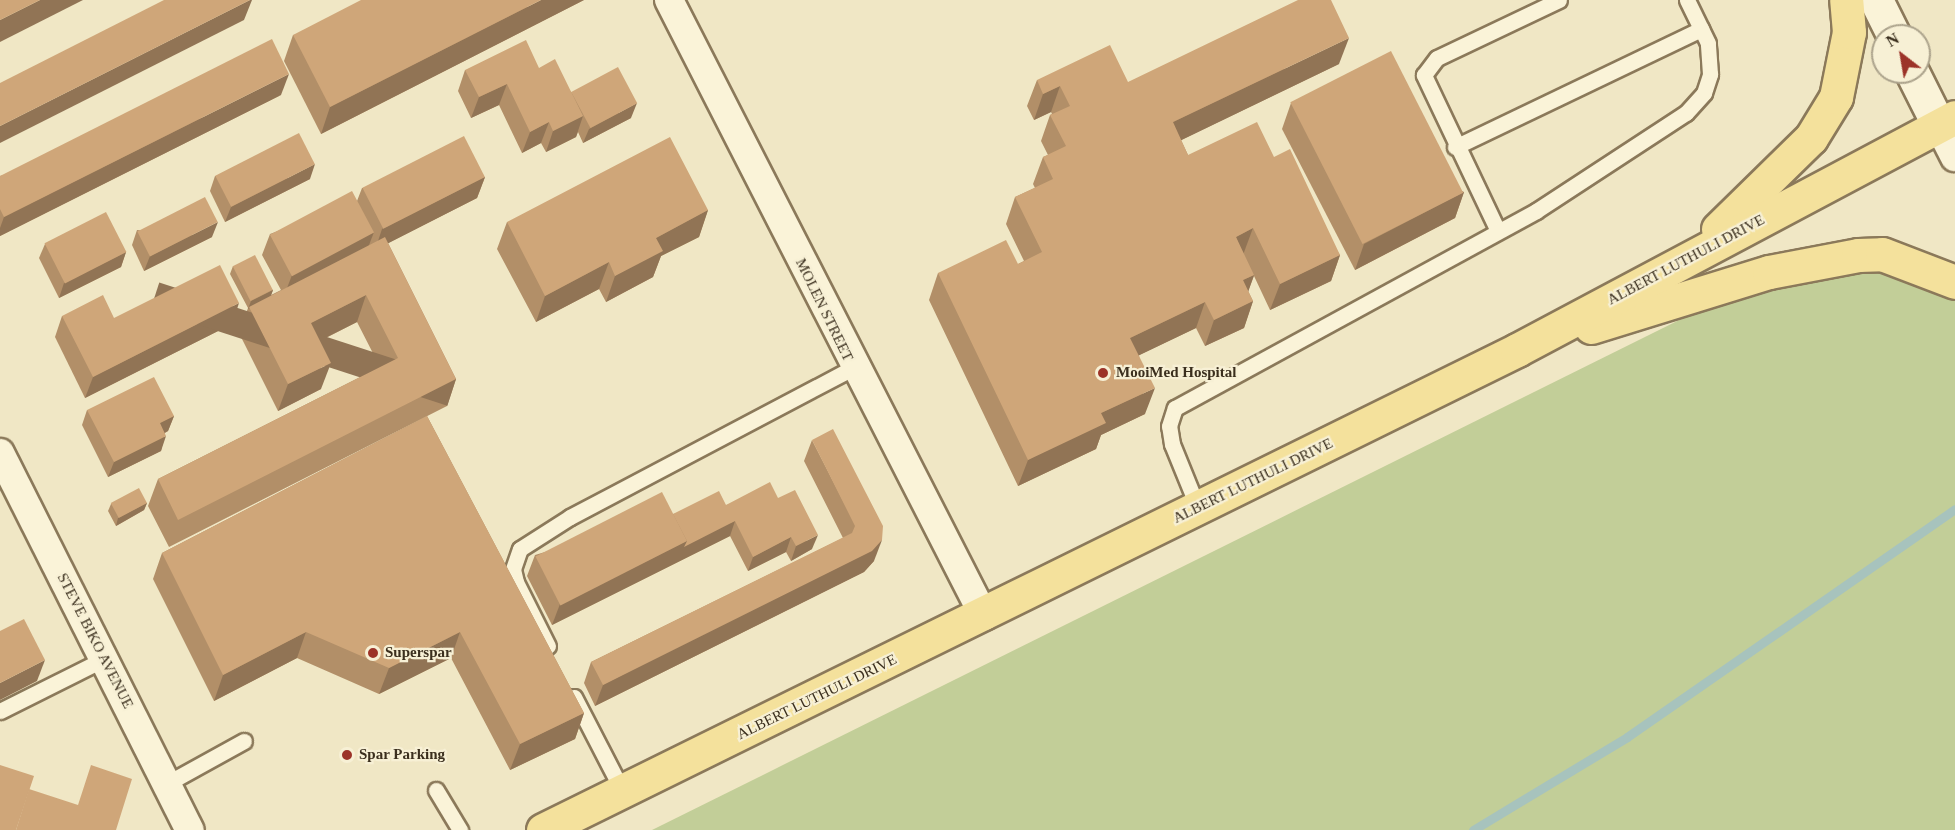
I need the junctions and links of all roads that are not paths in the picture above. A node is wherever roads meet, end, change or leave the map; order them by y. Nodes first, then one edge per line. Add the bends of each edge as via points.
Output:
1 (669, 0) edge
2 (1558, 0) edge
3 (1687, 0) edge
4 (1846, 0) edge
5 (1876, 0) edge
6 (1888, 24) edge
7 (1701, 29) junction
8 (1921, 84) edge
9 (1947, 121) edge
10 (1455, 147) junction
11 (1955, 157) edge
12 (1498, 231) junction
13 (1676, 266) junction
14 (1955, 282) edge
15 (1517, 350) junction
16 (853, 369) junction
17 (0, 453) edge
18 (1198, 508) junction
19 (984, 616) junction
20 (104, 659) junction
21 (558, 665) edge
22 (569, 686) edge
23 (0, 711) edge
24 (244, 741) dead end
25 (166, 784) junction
26 (436, 790) dead end
27 (622, 790) junction
28 (185, 828) edge
29 (460, 830) edge
30 (543, 830) edge

1 - 16 street, MOLEN STREET
2 - 10 lane via 1427,66 1424,75
3 - 7 lane
4 - 13 main road via 1844,64 1836,97 1812,138
5 - 6 main road
7 - 10 lane
7 - 12 lane via 1710,74 1704,93 1686,113
8 - 9 main road
9 - 11 street
9 - 13 main road, ALBERT LUTHULI DRIVE
10 - 12 lane
12 - 18 lane via 1175,408 1169,426 1172,444
13 - 15 main road, ALBERT LUTHULI DRIVE
14 - 15 main road via 1882,254 1858,255 1768,272
15 - 18 main road, ALBERT LUTHULI DRIVE
16 - 19 street, MOLEN STREET
16 - 21 lane via 553,526 520,549 513,569 516,582
17 - 20 street, STEVE BIKO AVENUE
18 - 19 main road, ALBERT LUTHULI DRIVE
19 - 27 main road, ALBERT LUTHULI DRIVE
20 - 23 lane
20 - 25 street, STEVE BIKO AVENUE
22 - 27 lane
24 - 25 lane
25 - 28 street, STEVE BIKO AVENUE
26 - 29 lane
27 - 30 main road, ALBERT LUTHULI DRIVE

